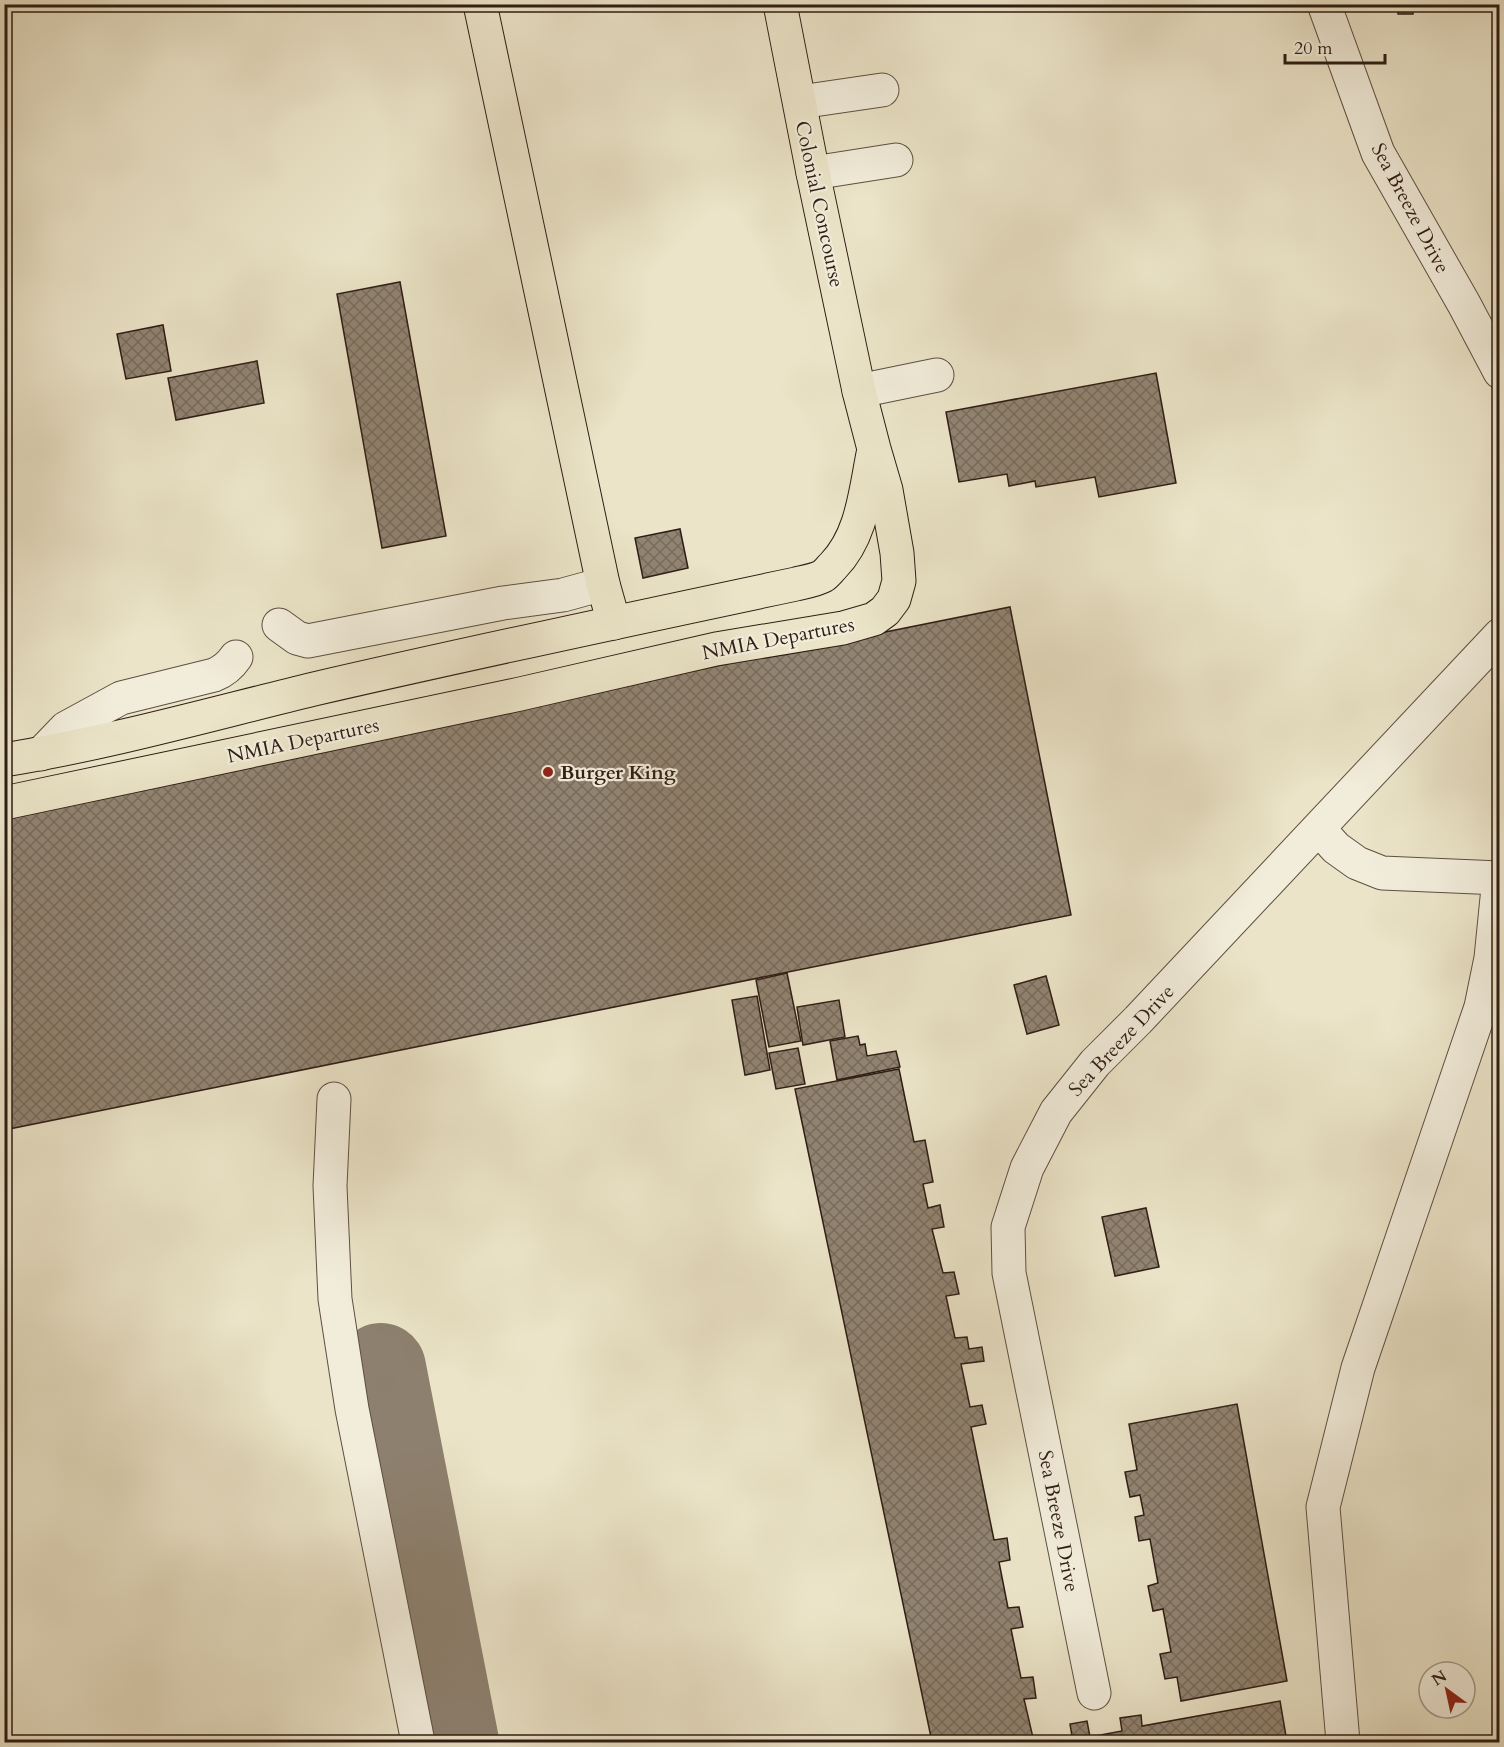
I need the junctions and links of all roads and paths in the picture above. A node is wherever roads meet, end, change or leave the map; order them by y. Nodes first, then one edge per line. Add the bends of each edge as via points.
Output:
1 (480, 4) edge
2 (780, 4) edge
3 (1324, 4) edge
4 (882, 90) dead end
5 (800, 102) junction
6 (896, 160) dead end
7 (813, 173) junction
8 (1500, 372) edge
9 (937, 375) dead end
10 (861, 397) junction
11 (874, 449) junction
12 (603, 584) junction
13 (614, 623) junction
14 (279, 625) dead end
15 (1500, 635) edge
16 (236, 657) dead end
17 (41, 754) junction
18 (4, 760) edge
19 (4, 803) edge
20 (1318, 829) junction
21 (1499, 878) edge
22 (334, 1099) dead end
23 (1094, 1693) dead end
24 (418, 1743) edge
25 (1343, 1743) edge

1 - 12 main road
2 - 5 main road, Colonial Concourse
3 - 8 lane, Sea Breeze Drive via 1378,153
4 - 5 lane
5 - 7 main road, Colonial Concourse
6 - 7 lane
7 - 10 main road, Colonial Concourse
9 - 10 lane
10 - 11 main road, Colonial Concourse
11 - 13 main road via 856,529 841,558 823,576
11 - 19 main road, NMIA Departures via 886,490 899,581 894,599 874,619 843,628 716,649
12 - 13 main road
12 - 14 lane via 563,595 503,603 308,642
13 - 17 main road
15 - 20 lane, Sea Breeze Drive
16 - 17 lane via 231,665 214,675 121,698 66,728
17 - 18 main road
20 - 21 lane via 1357,863 1382,873
20 - 23 lane, Sea Breeze Drive via 1095,1063 1056,1112 1026,1168 1008,1227 1009,1273
21 - 25 lane via 1491,958 1481,1007 1358,1368 1323,1507
22 - 24 lane via 330,1186 335,1299 352,1409

